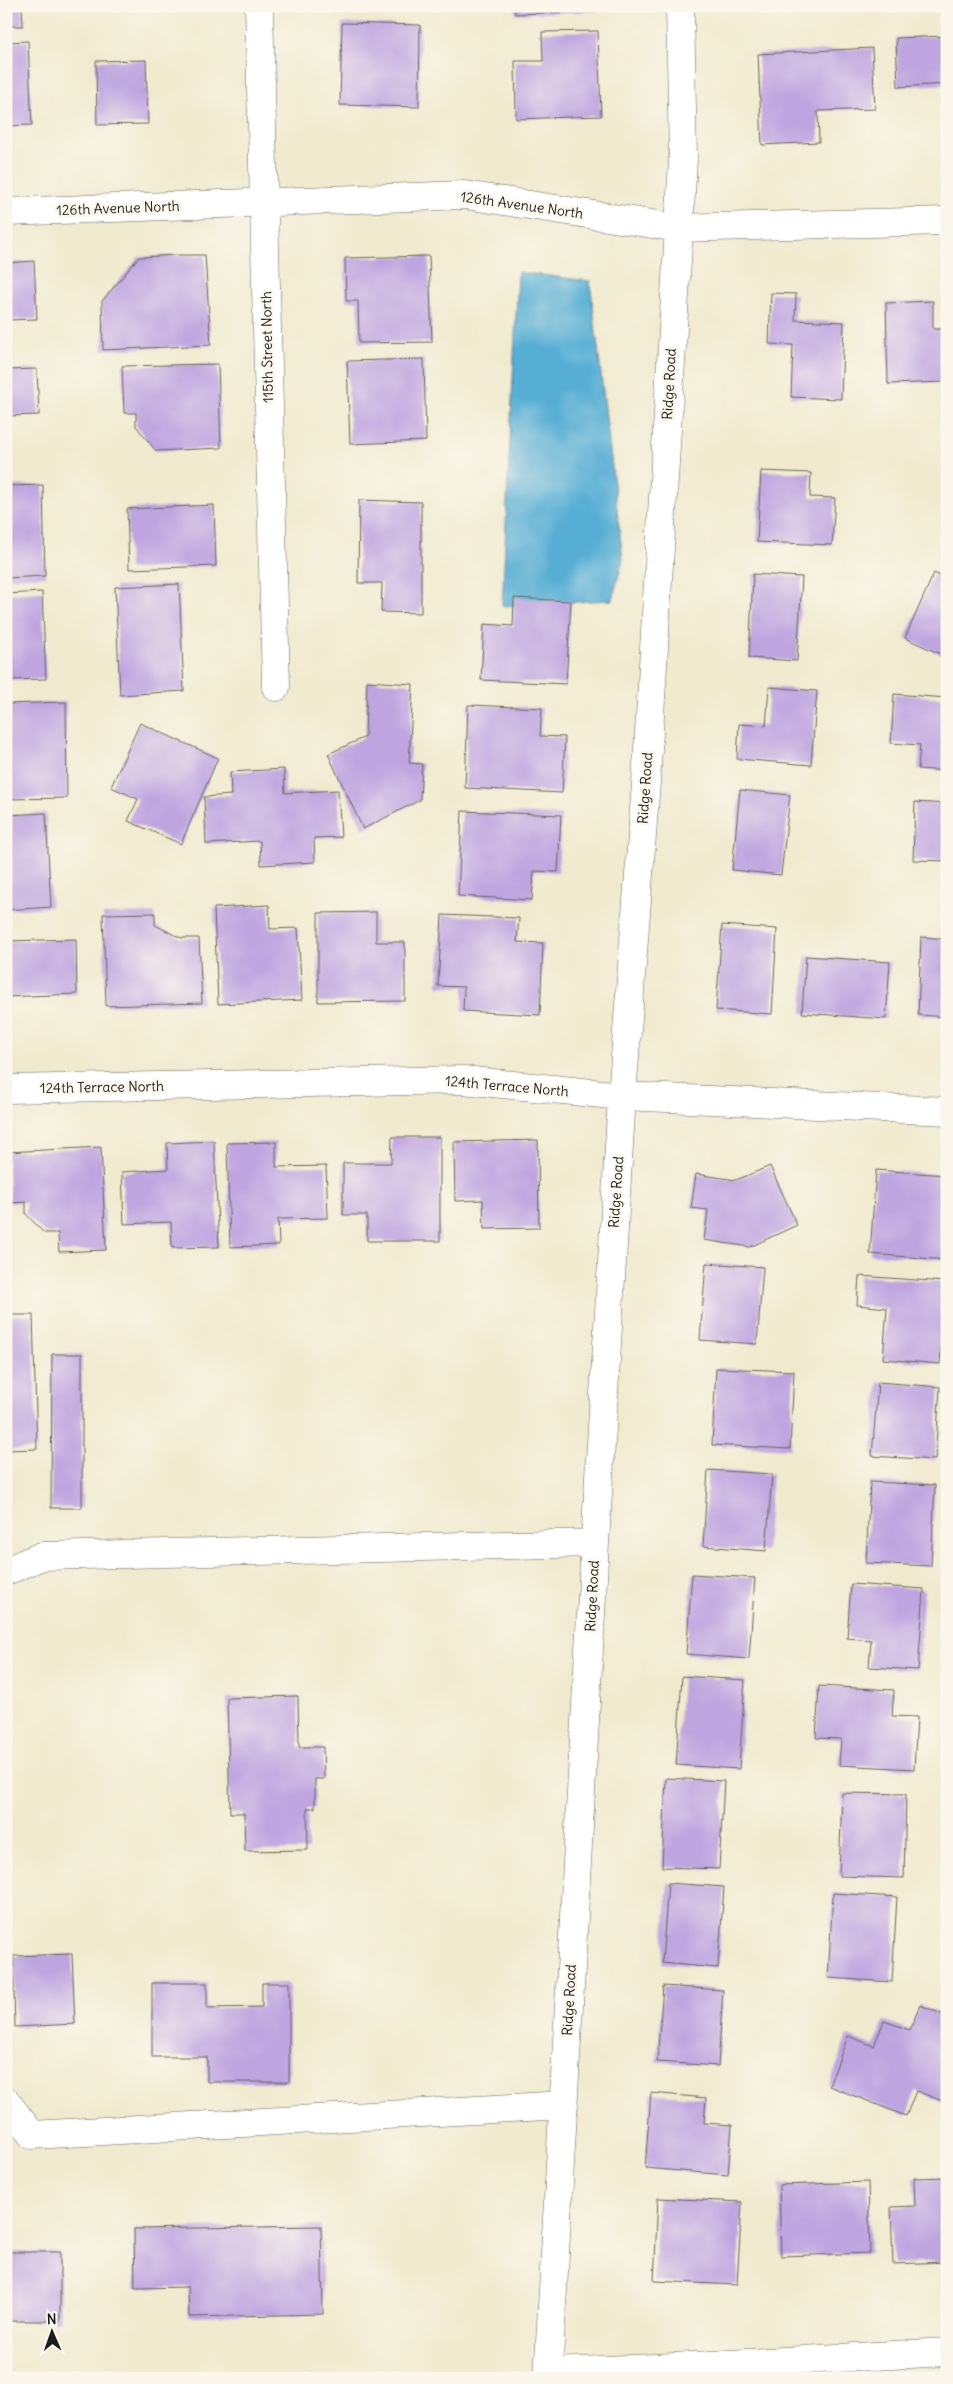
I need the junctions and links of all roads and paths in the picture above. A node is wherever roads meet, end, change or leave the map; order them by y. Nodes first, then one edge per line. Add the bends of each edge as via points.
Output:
1 (259, 6) edge
2 (680, 6) edge
3 (264, 203) junction
4 (6, 212) edge
5 (947, 220) edge
6 (678, 228) junction
7 (276, 687) dead end
8 (6, 1089) edge
9 (622, 1096) junction
10 (947, 1111) edge
11 (595, 1543) junction
12 (6, 1571) edge
13 (6, 2102) edge
14 (564, 2105) junction
15 (947, 2352) edge
16 (548, 2375) edge

1 - 3 street, 115th Street North
2 - 6 street, Ridge Road via 683,160
3 - 4 street, 126th Avenue North
3 - 6 street, 126th Avenue North via 464,195
3 - 7 street, 115th Street North
5 - 6 street, 126th Avenue North
6 - 9 street, Ridge Road via 646,783
8 - 9 street, 124th Terrace North via 463,1080
9 - 10 street, 124th Terrace North
9 - 11 street, Ridge Road
11 - 12 street via 42,1556
11 - 14 street, Ridge Road
13 - 14 street via 32,2135
14 - 16 street, Ridge Road
15 - 16 street

